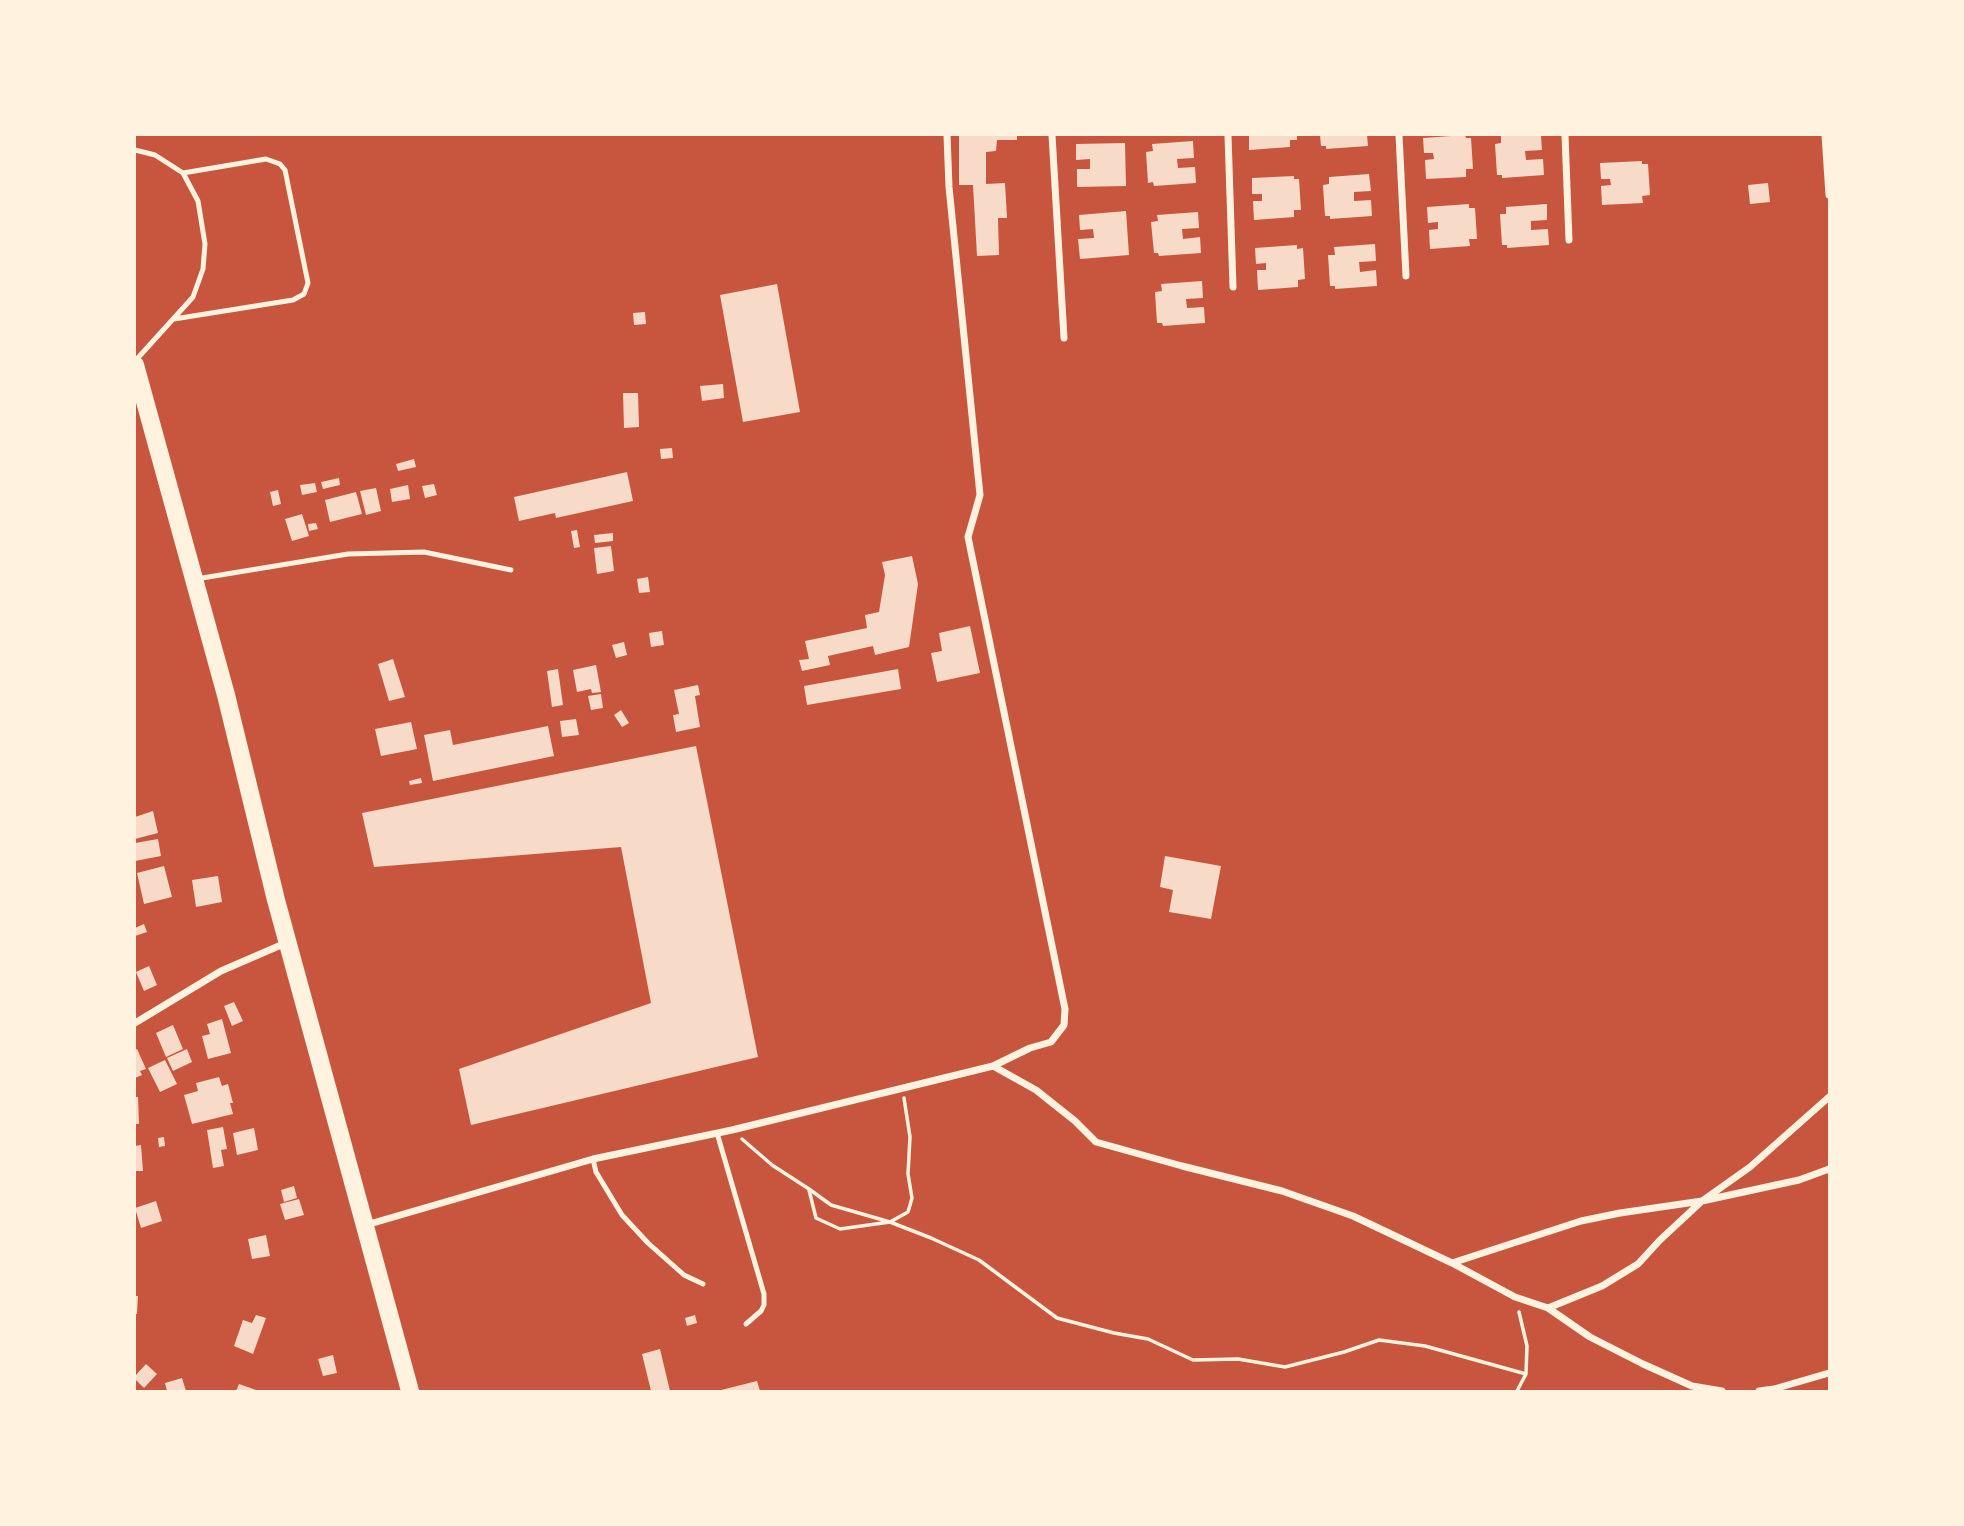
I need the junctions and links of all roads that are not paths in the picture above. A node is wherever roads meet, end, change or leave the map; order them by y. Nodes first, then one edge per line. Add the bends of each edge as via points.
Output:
1 (947, 135) edge
2 (1052, 135) edge
3 (1228, 135) edge
4 (1399, 135) edge
5 (1565, 135) edge
6 (1825, 135) edge
7 (135, 149) edge
8 (183, 173) junction
9 (1829, 195) edge
10 (1569, 240) dead end
11 (1406, 276) dead end
12 (1233, 288) dead end
13 (174, 318) junction
14 (1064, 338) dead end
15 (135, 363) edge
16 (511, 569) dead end
17 (195, 579) junction
18 (288, 941) junction
19 (135, 1023) edge
20 (993, 1066) junction
21 (1829, 1097) edge
22 (717, 1133) junction
23 (593, 1158) junction
24 (1829, 1169) edge
25 (1702, 1201) junction
26 (365, 1225) junction
27 (1452, 1263) junction
28 (703, 1284) dead end
29 (1548, 1308) junction
30 (746, 1324) dead end
31 (1829, 1373) edge
32 (410, 1391) edge
33 (1722, 1391) edge
34 (1759, 1391) edge

1 - 20 street via 980,495 968,537 1065,1009 1064,1026 1051,1042
2 - 14 street
3 - 12 street
4 - 11 street
5 - 10 street
6 - 9 street
7 - 8 lane via 155,155
8 - 13 lane via 198,201 205,244 203,269 193,297
8 - 13 lane via 266,159 280,164 308,283 304,294 293,300
13 - 15 lane
15 - 17 highway
16 - 17 lane via 424,552 348,554
17 - 18 highway
18 - 19 street via 221,971
18 - 26 highway
20 - 22 street
20 - 27 street via 1036,1090 1096,1142 1282,1191 1353,1216
21 - 25 street via 1750,1167
22 - 23 street
22 - 30 lane via 764,1294 761,1311
23 - 26 street
23 - 28 lane via 596,1172 622,1215 684,1275
24 - 25 street
25 - 27 street via 1581,1221
25 - 29 street via 1638,1264 1602,1286
26 - 32 highway
27 - 29 street via 1515,1297
29 - 33 street via 1590,1337 1643,1364 1692,1387
31 - 34 street

